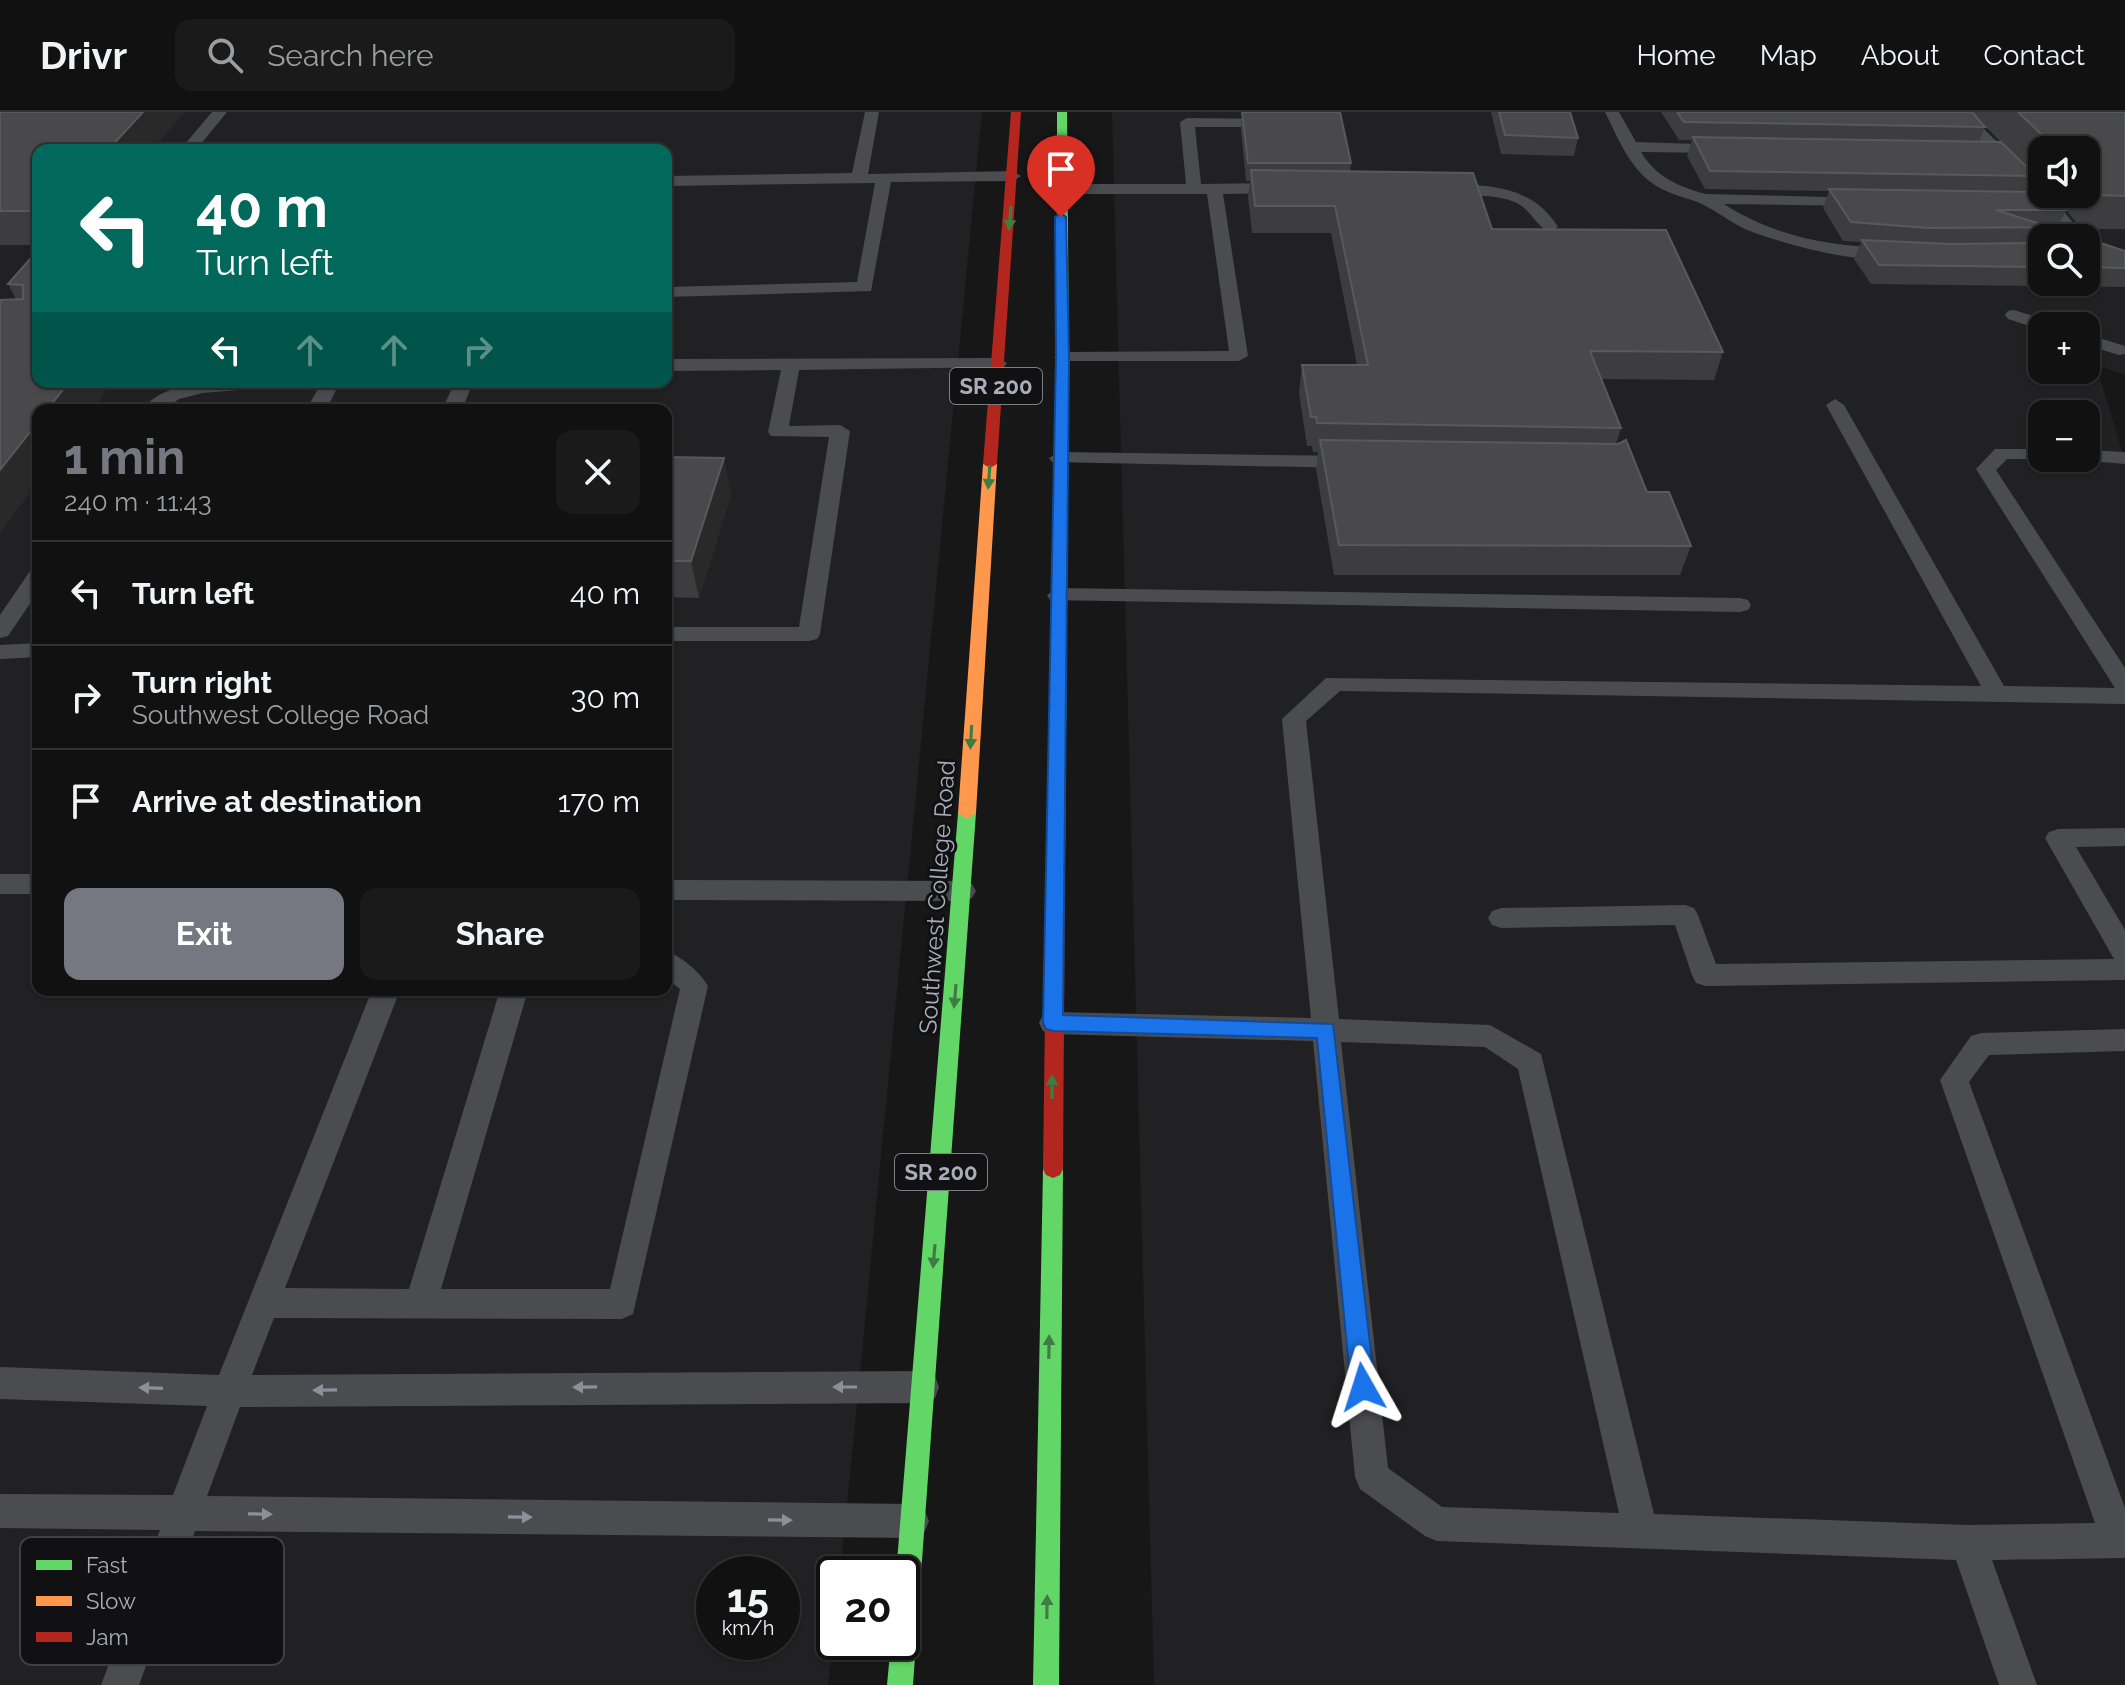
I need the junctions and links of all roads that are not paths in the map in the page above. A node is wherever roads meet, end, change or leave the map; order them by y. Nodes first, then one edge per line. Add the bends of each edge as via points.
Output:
1 (220, 112) edge
2 (872, 112) edge
3 (1016, 112) edge
4 (1062, 112) edge
5 (1612, 112) edge
6 (1959, 112) edge
7 (1291, 123) edge
8 (193, 144) edge
9 (1631, 147) junction
10 (1738, 148) edge
11 (1968, 152) edge
12 (1999, 152) junction
13 (1013, 176) junction
14 (859, 178) junction
15 (884, 178) junction
16 (672, 181) edge
17 (2028, 182) edge
18 (1292, 188) edge
19 (1432, 188) edge
20 (1060, 189) junction
21 (1194, 189) junction
22 (1214, 189) junction
23 (1705, 199) junction
24 (1877, 201) edge
25 (2018, 202) edge
26 (2028, 202) edge
27 (2053, 208) edge
28 (2066, 224) edge
29 (1550, 227) edge
30 (1907, 253) edge
31 (672, 292) edge
32 (2014, 315) dead end
33 (2028, 320) edge
34 (2100, 343) edge
35 (2123, 349) edge
36 (1063, 357) junction
37 (998, 363) junction
38 (791, 364) junction
39 (672, 365) edge
40 (200, 388) edge
41 (156, 404) edge
42 (1835, 405) dead end
43 (2028, 454) edge
44 (2100, 457) edge
45 (1059, 458) junction
46 (2125, 458) edge
47 (1370, 462) edge
48 (32, 585) edge
49 (1058, 595) junction
50 (1740, 605) dead end
51 (0, 631) edge
52 (672, 634) edge
53 (32, 650) edge
54 (0, 652) edge
55 (2125, 686) edge
56 (1997, 694) junction
57 (2125, 696) edge
58 (2125, 837) edge
59 (0, 884) edge
60 (32, 884) edge
61 (672, 890) edge
62 (963, 891) junction
63 (1501, 918) dead end
64 (2125, 954) edge
65 (672, 967) edge
66 (2125, 969) edge
67 (384, 996) edge
68 (512, 996) edge
69 (1053, 1023) junction
70 (1326, 1030) junction
71 (2125, 1040) edge
72 (264, 1303) junction
73 (421, 1303) junction
74 (0, 1383) edge
75 (923, 1387) junction
76 (229, 1391) junction
77 (0, 1511) edge
78 (182, 1513) junction
79 (912, 1521) junction
80 (1641, 1531) junction
81 (173, 1537) edge
82 (2122, 1540) edge
83 (1968, 1543) junction
84 (127, 1665) edge
85 (120, 1685) edge
86 (900, 1685) edge
87 (1046, 1685) edge
88 (2018, 1685) edge

1 - 8 lane
2 - 14 lane
3 - 13 main road, Southwest College Road / SR 200
4 - 20 main road, SR 200
5 - 9 lane
6 - 12 lane
7 - 21 lane via 1187,122
9 - 10 lane
9 - 23 lane via 1644,172 1659,184
11 - 12 lane
12 - 17 lane
13 - 15 lane
13 -> 37 main road, Southwest College Road / SR 200
14 - 15 lane
14 - 16 lane
15 - 31 lane via 865,287
18 - 22 lane
19 - 29 lane via 1505,194 1527,202
20 - 21 lane
20 - 36 main road, SR 200
21 - 22 lane
22 - 36 lane via 1239,356
23 - 24 lane
23 - 30 lane via 1756,230 1804,244 1847,253
25 - 26 lane
27 - 28 lane
32 - 33 lane
34 - 35 lane
36 - 45 main road, SR 200
37 - 38 lane
37 -> 62 main road, Southwest College Road / SR 200
38 - 39 lane
38 - 52 lane via 778,432 840,431 809,634
40 - 41 lane
42 - 56 lane
43 - 55 lane via 2002,453 1986,469
44 - 46 lane
45 - 47 lane
45 - 49 main road, SR 200
48 - 51 lane
49 - 50 lane
49 - 69 main road, SR 200
53 - 54 lane
56 - 57 lane
56 - 70 lane via 1334,683 1294,719
58 - 64 lane via 2058,838
59 - 60 lane
61 - 62 lane
62 -> 75 main road, Southwest College Road / SR 200
63 - 66 lane via 1685,915 1706,975
65 - 73 lane via 694,986 622,1304
67 - 72 lane
68 - 73 lane
69 - 70 lane
87 -> 69 main road, SR 200
70 - 80 lane via 1490,1036 1531,1062
70 - 80 lane via 1372,1477 1437,1524
71 - 82 lane via 1981,1044 1954,1080
72 - 73 lane
72 - 76 lane
76 -> 74 lane
75 -> 76 lane
75 - 79 main road, Southwest College Road / SR 200
76 - 78 lane
77 - 78 lane
78 -> 79 lane
78 - 81 lane
79 - 86 main road, Southwest College Road / SR 200
80 - 83 lane
82 - 83 lane
83 - 88 lane
84 - 85 lane

